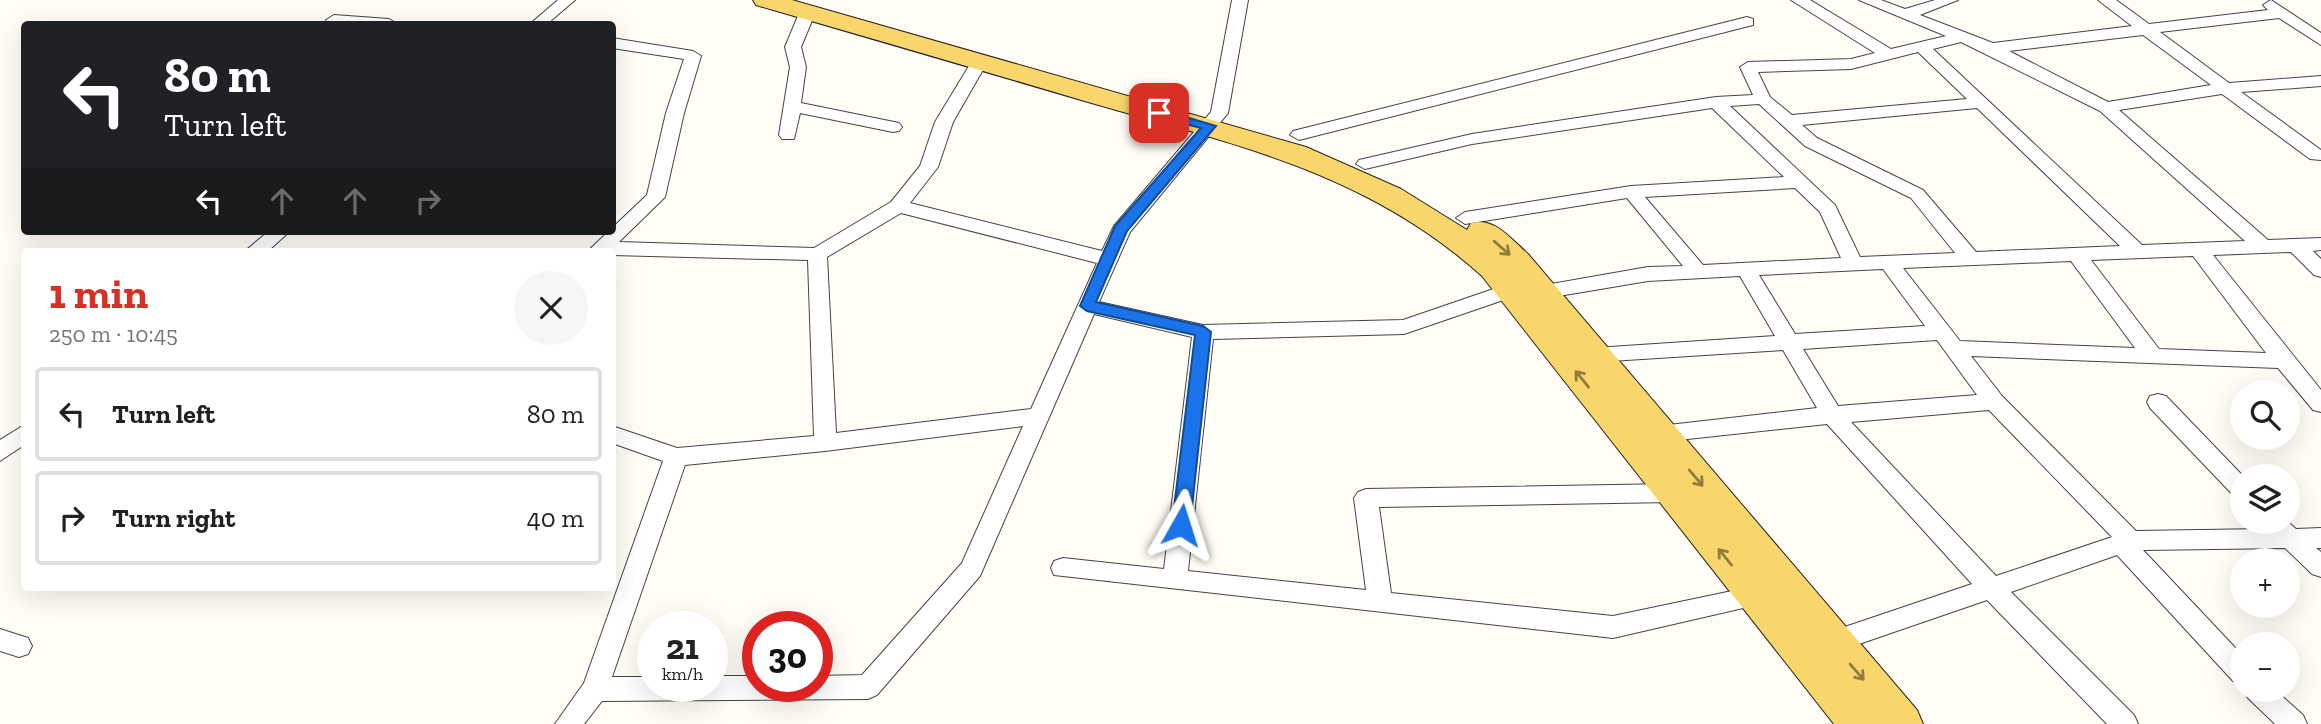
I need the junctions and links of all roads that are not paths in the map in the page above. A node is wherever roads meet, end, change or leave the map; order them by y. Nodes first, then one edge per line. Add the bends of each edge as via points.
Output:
1 (567, 0) edge
2 (765, 0) edge
3 (1240, 0) edge
4 (1798, 0) edge
5 (1867, 0) edge
6 (1950, 0) edge
7 (2106, 0) edge
8 (2265, 0) edge
9 (815, 5) edge
10 (2282, 13) junction
11 (1904, 15) junction
12 (334, 20) dead end
13 (348, 21) edge
14 (542, 21) edge
15 (1747, 22) dead end
16 (2145, 29) junction
17 (1962, 37) junction
18 (2321, 40) edge
19 (616, 44) edge
20 (1922, 47) junction
21 (1991, 48) junction
22 (1889, 55) junction
23 (980, 61) junction
24 (2321, 81) edge
25 (2225, 88) junction
26 (1114, 93) junction
27 (1763, 100) junction
28 (1716, 102) junction
29 (1981, 103) junction
30 (792, 106) junction
31 (2106, 107) junction
32 (1214, 120) junction
33 (1788, 121) junction
34 (893, 128) dead end
35 (788, 135) dead end
36 (1299, 135) junction
37 (2319, 157) edge
38 (1365, 164) junction
39 (1800, 182) junction
40 (1631, 192) junction
41 (898, 206) junction
42 (1465, 218) junction
43 (276, 235) edge
44 (2321, 244) edge
45 (2296, 246) junction
46 (2264, 247) junction
47 (259, 248) edge
48 (603, 248) edge
49 (616, 250) edge
50 (2199, 250) junction
51 (2138, 252) junction
52 (817, 254) junction
53 (2077, 254) junction
54 (1108, 259) junction
55 (1970, 259) junction
56 (1888, 262) junction
57 (1854, 264) junction
58 (1746, 269) junction
59 (2321, 270) edge
60 (1698, 271) junction
61 (1523, 293) junction
62 (1087, 306) junction
63 (1203, 332) junction
64 (1941, 332) junction
65 (1792, 342) junction
66 (1956, 348) junction
67 (1595, 355) junction
68 (2154, 356) junction
69 (2284, 361) junction
70 (1994, 402) junction
71 (2158, 402) dead end
72 (2321, 404) edge
73 (1039, 415) junction
74 (1832, 415) junction
75 (1660, 434) junction
76 (21, 435) edge
77 (616, 435) edge
78 (825, 443) junction
79 (0, 452) edge
80 (676, 457) junction
81 (2230, 477) edge
82 (1673, 493) junction
83 (2230, 534) edge
84 (2285, 534) edge
85 (2300, 534) edge
86 (2321, 538) edge
87 (2126, 542) junction
88 (2321, 567) edge
89 (1063, 568) dead end
90 (1175, 580) junction
91 (1991, 588) junction
92 (1756, 596) junction
93 (1380, 602) junction
94 (1832, 642) junction
95 (1802, 654) junction
96 (2230, 659) edge
97 (595, 689) junction
98 (2271, 702) edge
99 (568, 724) edge
100 (1860, 724) edge
101 (1902, 724) edge
102 (2125, 724) edge
103 (2294, 724) edge

1 - 14 street
2 - 9 main road
3 - 32 street
4 - 22 street
5 - 11 street
6 - 11 street
7 - 16 street
8 - 10 street
9 - 23 main road
9 - 26 main road
9 - 30 street via 793,47 798,67
10 - 16 street
10 - 18 street
11 - 17 street
12 - 13 street
15 - 36 street
16 - 21 street
16 - 25 street
17 - 20 street
17 - 21 street
19 - 48 street via 693,56 656,197
20 - 22 street
20 - 29 street
21 - 31 street
22 - 27 street via 1851,64 1748,67
23 - 26 main road
23 - 41 street via 944,122 929,167
24 - 25 street
25 - 31 street
25 - 37 street
26 - 32 main road
27 - 28 street
27 - 33 street
28 - 38 street via 1472,139
28 - 39 street
29 - 33 street
29 - 51 street
30 - 34 street
30 - 35 street
31 - 46 street
32 - 36 main road
32 - 54 street via 1121,230
32 - 61 main road via 1391,195 1456,236
33 - 55 street via 1811,142 1916,194
36 - 38 main road
38 - 42 main road
39 - 40 street
39 - 57 street via 1828,209
40 - 42 street
40 - 60 street
41 - 52 street
41 - 54 street
42 -> 61 main road via 1517,261
43 - 47 street
44 - 45 street
45 - 46 street
45 - 59 street
46 - 50 street
49 - 52 street
50 - 51 street
50 - 69 street
51 - 53 street
52 - 78 street
53 - 55 street
53 - 68 street
54 - 62 street
55 - 56 street
56 - 57 street
56 - 64 street
57 - 58 street
58 - 60 street
58 - 65 street
60 - 61 street
61 - 63 street via 1404,327
61 - 67 main road
82 -> 61 main road
62 - 63 street
62 - 73 street
63 - 90 street
64 - 65 street
64 - 66 street
65 - 67 street
65 - 74 street
66 - 68 street
66 - 70 street
67 - 75 main road
68 - 69 street
69 - 72 street
70 - 74 street
70 - 87 street
71 - 81 street
73 - 78 street
73 - 97 street via 971,569 869,687
74 - 75 street
74 - 91 street
75 -> 94 main road
76 - 79 street
77 - 80 street
78 - 80 street
80 - 97 street
92 -> 82 main road
82 - 93 street via 1366,498
83 - 87 street
84 - 88 street
85 - 86 street
87 - 91 street
87 - 96 street
89 - 90 street
90 - 93 street
91 - 94 street
91 - 102 street
92 - 93 street via 1613,628
92 - 95 main road
94 - 95 street
94 -> 101 main road
95 - 100 main road
97 - 99 street
98 - 103 street

